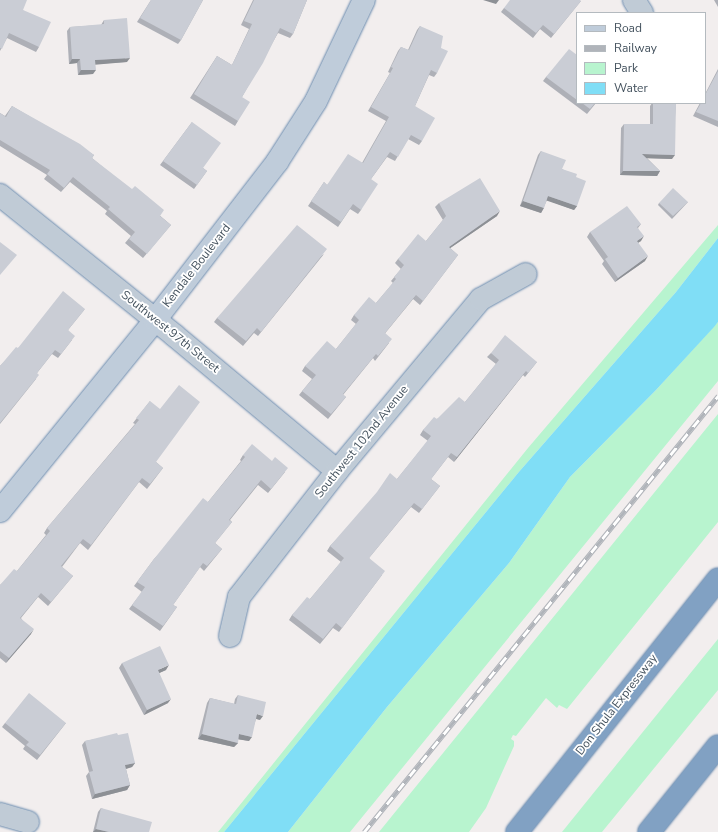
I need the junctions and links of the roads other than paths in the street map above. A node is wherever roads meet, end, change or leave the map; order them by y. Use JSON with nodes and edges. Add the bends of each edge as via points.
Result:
{"nodes":[{"id":1,"x":364,"y":0,"type":"edge"},
{"id":2,"x":634,"y":0,"type":"edge"},
{"id":3,"x":641,"y":12,"type":"edge"},
{"id":4,"x":0,"y":196,"type":"edge"},
{"id":5,"x":526,"y":274,"type":"dead end"},
{"id":6,"x":155,"y":320,"type":"junction"},
{"id":7,"x":337,"y":471,"type":"junction"},
{"id":8,"x":0,"y":511,"type":"edge"},
{"id":9,"x":718,"y":579,"type":"edge"},
{"id":10,"x":230,"y":636,"type":"dead end"},
{"id":11,"x":718,"y":746,"type":"edge"},
{"id":12,"x":0,"y":814,"type":"edge"},
{"id":13,"x":28,"y":822,"type":"dead end"},
{"id":14,"x":517,"y":832,"type":"edge"},
{"id":15,"x":649,"y":832,"type":"edge"}],
"edges":[{"from":1,"to":6,"type":"street","name":"Kendale Boulevard","via":[[340,54],[302,125],[247,203]]},
{"from":2,"to":3,"type":"street"},
{"from":4,"to":6,"type":"street","name":"Southwest 97th Street"},
{"from":5,"to":7,"type":"street","name":"Southwest 102nd Avenue","via":[[481,299]]},
{"from":6,"to":7,"type":"street","name":"Southwest 97th Street"},
{"from":6,"to":8,"type":"street","name":"Kendale Boulevard"},
{"from":7,"to":10,"type":"street","name":"Southwest 102nd Avenue","via":[[239,597]]},
{"from":9,"to":14,"type":"highway","name":"Don Shula Expressway"},
{"from":11,"to":15,"type":"highway"},
{"from":12,"to":13,"type":"street"}]}
